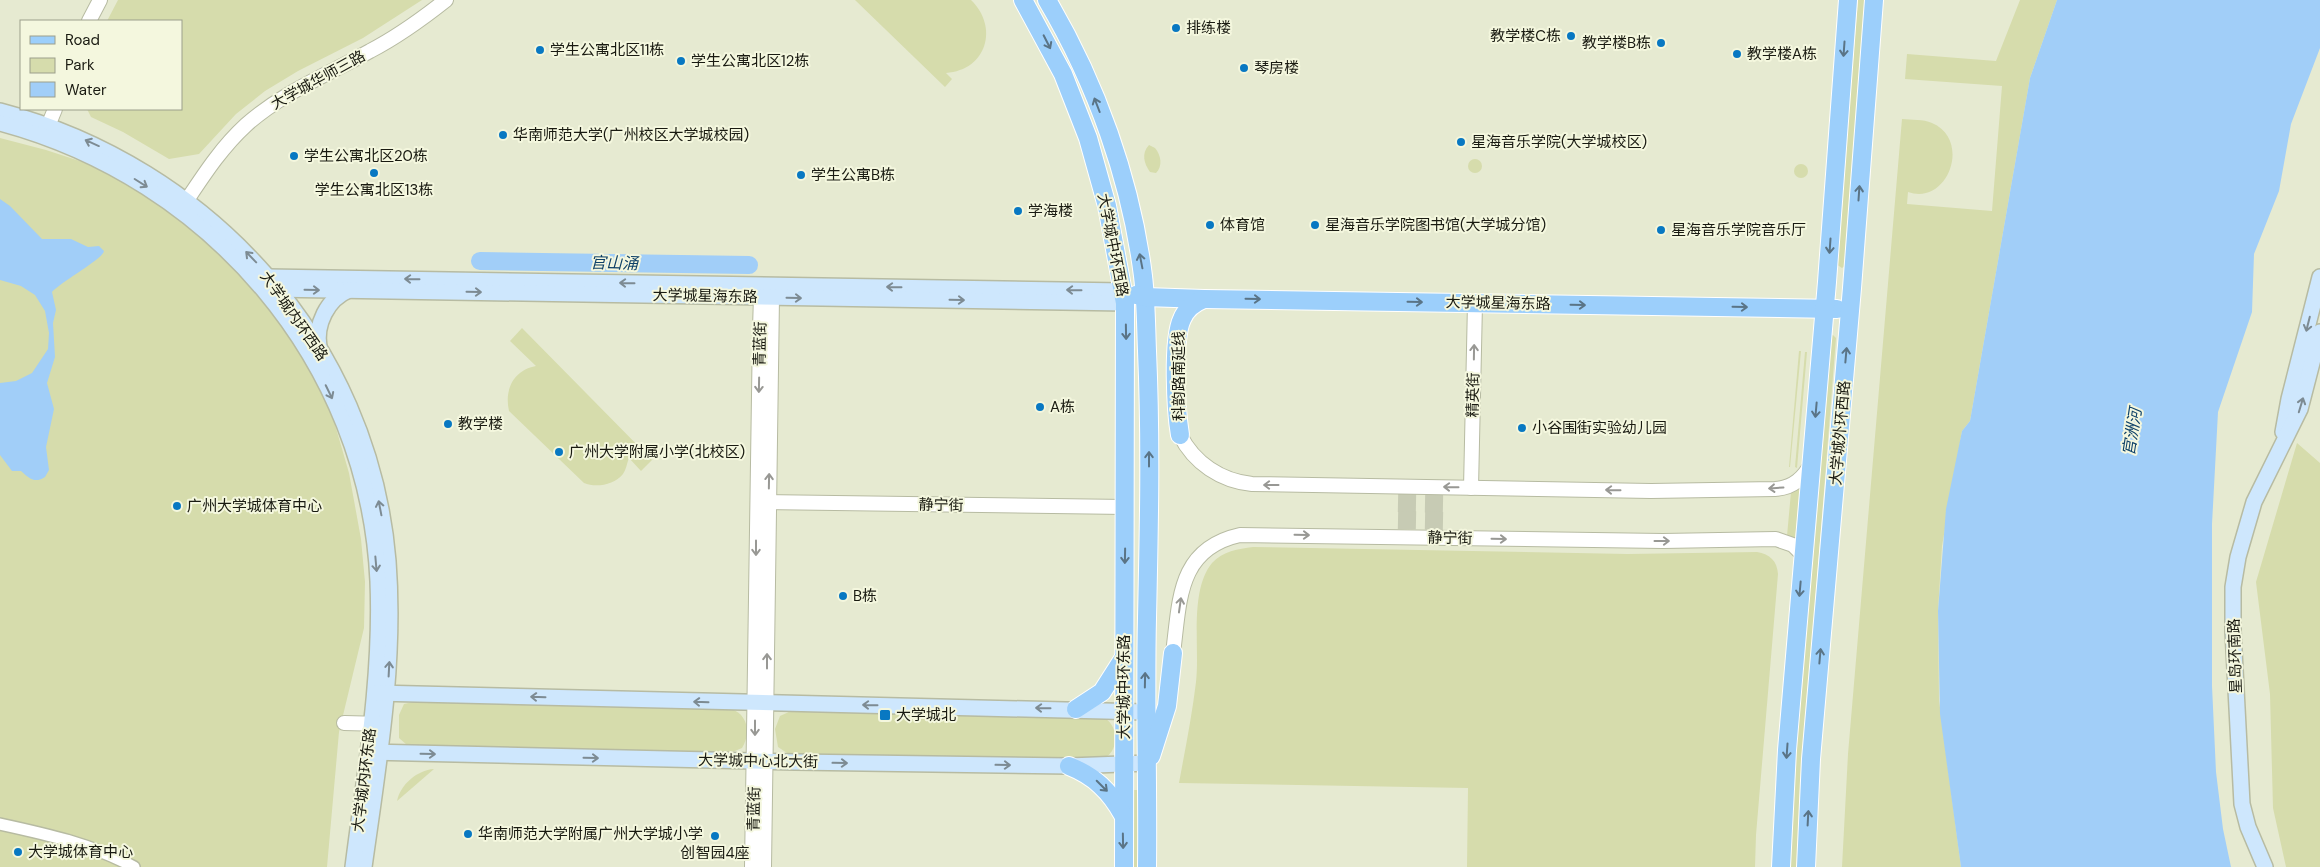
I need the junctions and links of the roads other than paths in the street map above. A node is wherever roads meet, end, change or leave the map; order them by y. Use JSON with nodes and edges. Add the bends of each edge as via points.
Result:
{"nodes":[{"id":1,"x":100,"y":0,"type":"edge"},
{"id":2,"x":446,"y":0,"type":"edge"},
{"id":3,"x":1874,"y":0,"type":"edge"},
{"id":4,"x":1050,"y":1,"type":"edge"},
{"id":5,"x":1845,"y":5,"type":"edge"},
{"id":6,"x":1027,"y":6,"type":"edge"},
{"id":7,"x":90,"y":20,"type":"edge"},
{"id":8,"x":55,"y":110,"type":"edge"},
{"id":9,"x":0,"y":111,"type":"edge"},
{"id":10,"x":0,"y":123,"type":"edge"},
{"id":11,"x":46,"y":131,"type":"junction"},
{"id":12,"x":187,"y":200,"type":"junction"},
{"id":13,"x":1828,"y":270,"type":"junction"},
{"id":14,"x":1854,"y":271,"type":"junction"},
{"id":15,"x":2320,"y":277,"type":"edge"},
{"id":16,"x":270,"y":285,"type":"junction"},
{"id":17,"x":349,"y":290,"type":"junction"},
{"id":18,"x":766,"y":293,"type":"junction"},
{"id":19,"x":1124,"y":297,"type":"junction"},
{"id":20,"x":1145,"y":297,"type":"junction"},
{"id":21,"x":1204,"y":298,"type":"junction"},
{"id":22,"x":1475,"y":303,"type":"junction"},
{"id":23,"x":1825,"y":309,"type":"junction"},
{"id":24,"x":1850,"y":309,"type":"junction"},
{"id":25,"x":2320,"y":332,"type":"edge"},
{"id":26,"x":319,"y":348,"type":"junction"},
{"id":27,"x":1180,"y":435,"type":"joint"},
{"id":28,"x":2280,"y":449,"type":"junction"},
{"id":29,"x":1812,"y":461,"type":"junction"},
{"id":30,"x":1471,"y":488,"type":"junction"},
{"id":31,"x":762,"y":502,"type":"junction"},
{"id":32,"x":1126,"y":507,"type":"junction"},
{"id":33,"x":1149,"y":507,"type":"joint"},
{"id":34,"x":1803,"y":555,"type":"junction"},
{"id":35,"x":1173,"y":653,"type":"joint"},
{"id":36,"x":1124,"y":656,"type":"junction"},
{"id":37,"x":381,"y":693,"type":"junction"},
{"id":38,"x":761,"y":703,"type":"junction"},
{"id":39,"x":1076,"y":709,"type":"junction"},
{"id":40,"x":1124,"y":711,"type":"junction"},
{"id":41,"x":1144,"y":712,"type":"junction"},
{"id":42,"x":344,"y":723,"type":"dead end"},
{"id":43,"x":377,"y":724,"type":"junction"},
{"id":44,"x":373,"y":752,"type":"junction"},
{"id":45,"x":760,"y":761,"type":"junction"},
{"id":46,"x":1148,"y":763,"type":"junction"},
{"id":47,"x":1124,"y":764,"type":"junction"},
{"id":48,"x":1069,"y":766,"type":"junction"},
{"id":49,"x":1123,"y":818,"type":"junction"},
{"id":50,"x":0,"y":824,"type":"edge"},
{"id":51,"x":134,"y":867,"type":"edge"},
{"id":52,"x":352,"y":867,"type":"edge"},
{"id":53,"x":364,"y":867,"type":"edge"},
{"id":54,"x":752,"y":867,"type":"edge"},
{"id":55,"x":764,"y":867,"type":"edge"},
{"id":56,"x":1124,"y":867,"type":"edge"},
{"id":57,"x":1147,"y":867,"type":"edge"},
{"id":58,"x":1781,"y":867,"type":"edge"},
{"id":59,"x":1806,"y":867,"type":"edge"},
{"id":60,"x":2265,"y":867,"type":"edge"}],
"edges":[{"from":1,"to":7,"type":"street"},
{"from":2,"to":12,"type":"street","name":"大学城华师三路","via":[[392,39],[274,103],[228,144]]},
{"from":14,"to":3,"type":"main road","name":"大学城外环西路","one_way":true},
{"from":4,"to":6,"type":"street"},
{"from":20,"to":4,"type":"main road","name":"大学城中环西路","one_way":true,"via":[[1135,232],[1116,156],[1086,77]]},
{"from":5,"to":13,"type":"main road","name":"大学城外环西路","one_way":true},
{"from":6,"to":19,"type":"main road","name":"大学城中环西路","one_way":true,"via":[[1063,74],[1088,138],[1105,198]]},
{"from":8,"to":11,"type":"street"},
{"from":9,"to":11,"type":"main road","name":"大学城内环西路"},
{"from":10,"to":11,"type":"main road","name":"大学城内环西路"},
{"from":12,"to":11,"type":"main road","name":"大学城内环西路","one_way":true,"via":[[116,155]]},
{"from":11,"to":16,"type":"main road","name":"大学城内环西路","one_way":true,"via":[[157,193]]},
{"from":16,"to":12,"type":"main road","name":"大学城内环西路","one_way":true,"via":[[222,229]]},
{"from":13,"to":14,"type":"main road","via":[[1843,274]]},
{"from":13,"to":23,"type":"main road","name":"大学城外环西路"},
{"from":14,"to":24,"type":"main road","name":"大学城外环西路"},
{"from":15,"to":28,"type":"main road","name":"星岛环南路","one_way":true,"via":[[2289,399]]},
{"from":16,"to":17,"type":"main road","name":"大学城星海东路","one_way":true},
{"from":18,"to":16,"type":"main road","name":"大学城星海东路","one_way":true},
{"from":16,"to":26,"type":"main road","name":"大学城内环西路"},
{"from":16,"to":37,"type":"main road","name":"大学城内环西路","one_way":true,"via":[[321,376],[345,427],[360,472],[378,581]]},
{"from":17,"to":18,"type":"main road","name":"大学城星海东路","one_way":true},
{"from":17,"to":26,"type":"main road","via":[[337,296],[326,310],[319,328]]},
{"from":18,"to":19,"type":"main road","name":"大学城星海东路"},
{"from":18,"to":31,"type":"street","name":"青蓝街"},
{"from":19,"to":20,"type":"main road","name":"大学城星海东路"},
{"from":19,"to":32,"type":"main road","name":"大学城中环西路","one_way":true},
{"from":20,"to":21,"type":"main road","name":"大学城星海东路"},
{"from":33,"to":20,"type":"main road","name":"大学城中环西路","one_way":true},
{"from":21,"to":22,"type":"main road","name":"大学城星海东路","one_way":true},
{"from":21,"to":27,"type":"main road","name":"科韵路南延线","via":[[1186,311],[1178,333]]},
{"from":22,"to":23,"type":"main road","name":"大学城星海东路","one_way":true},
{"from":30,"to":22,"type":"street","name":"精英街","one_way":true},
{"from":23,"to":24,"type":"main road","name":"大学城星海东路"},
{"from":23,"to":29,"type":"main road","name":"大学城外环西路","one_way":true},
{"from":59,"to":24,"type":"main road","name":"大学城外环西路","one_way":true,"via":[[1812,759]]},
{"from":28,"to":25,"type":"main road","name":"星岛环南路","one_way":true,"via":[[2300,410]]},
{"from":37,"to":26,"type":"main road","name":"大学城内环西路","one_way":true,"via":[[390,649],[389,580],[380,509],[356,423]]},
{"from":30,"to":27,"type":"street","one_way":true,"via":[[1237,483],[1205,466]]},
{"from":28,"to":60,"type":"main road","name":"星岛环南路","via":[[2247,520],[2233,587],[2242,804]]},
{"from":29,"to":30,"type":"street","one_way":true,"via":[[1794,485],[1782,488],[1651,491]]},
{"from":29,"to":34,"type":"main road","name":"大学城外环西路"},
{"from":31,"to":32,"type":"street","name":"静宁街"},
{"from":31,"to":38,"type":"street","name":"青蓝街"},
{"from":32,"to":36,"type":"main road","name":"大学城中环东路","one_way":true},
{"from":41,"to":33,"type":"main road","name":"大学城中环东路","one_way":true},
{"from":35,"to":34,"type":"street","name":"静宁街","one_way":true,"via":[[1183,584],[1189,570],[1208,548],[1240,535],[1776,540],[1793,545]]},
{"from":34,"to":58,"type":"main road","name":"大学城外环西路","one_way":true},
{"from":35,"to":46,"type":"main road","via":[[1168,706]]},
{"from":36,"to":39,"type":"main road","via":[[1102,692]]},
{"from":36,"to":40,"type":"main road","name":"大学城中环东路"},
{"from":38,"to":37,"type":"main road","one_way":true},
{"from":37,"to":43,"type":"main road","name":"大学城内环西路"},
{"from":39,"to":38,"type":"main road","one_way":true},
{"from":38,"to":45,"type":"street","name":"青蓝街"},
{"from":39,"to":40,"type":"main road"},
{"from":40,"to":41,"type":"main road"},
{"from":40,"to":47,"type":"main road","name":"大学城中环东路"},
{"from":41,"to":46,"type":"main road","name":"大学城中环东路"},
{"from":42,"to":43,"type":"street"},
{"from":43,"to":44,"type":"main road","name":"大学城内环西路"},
{"from":44,"to":45,"type":"main road","name":"大学城中心北大街","one_way":true},
{"from":44,"to":52,"type":"main road","name":"大学城内环东路"},
{"from":44,"to":53,"type":"main road","name":"大学城内环东路"},
{"from":45,"to":48,"type":"main road","name":"大学城中心北大街","one_way":true},
{"from":45,"to":54,"type":"street","name":"青蓝街"},
{"from":45,"to":55,"type":"street","name":"青蓝街"},
{"from":46,"to":47,"type":"main road","name":"大学城中心北大街"},
{"from":46,"to":57,"type":"main road","name":"大学城中环东路"},
{"from":47,"to":48,"type":"main road","name":"大学城中心北大街"},
{"from":47,"to":49,"type":"main road","name":"大学城中环东路"},
{"from":48,"to":49,"type":"main road","one_way":true,"via":[[1100,783]]},
{"from":49,"to":56,"type":"main road","name":"大学城中环东路","one_way":true},
{"from":50,"to":51,"type":"street","via":[[57,836],[114,856]]}]}
